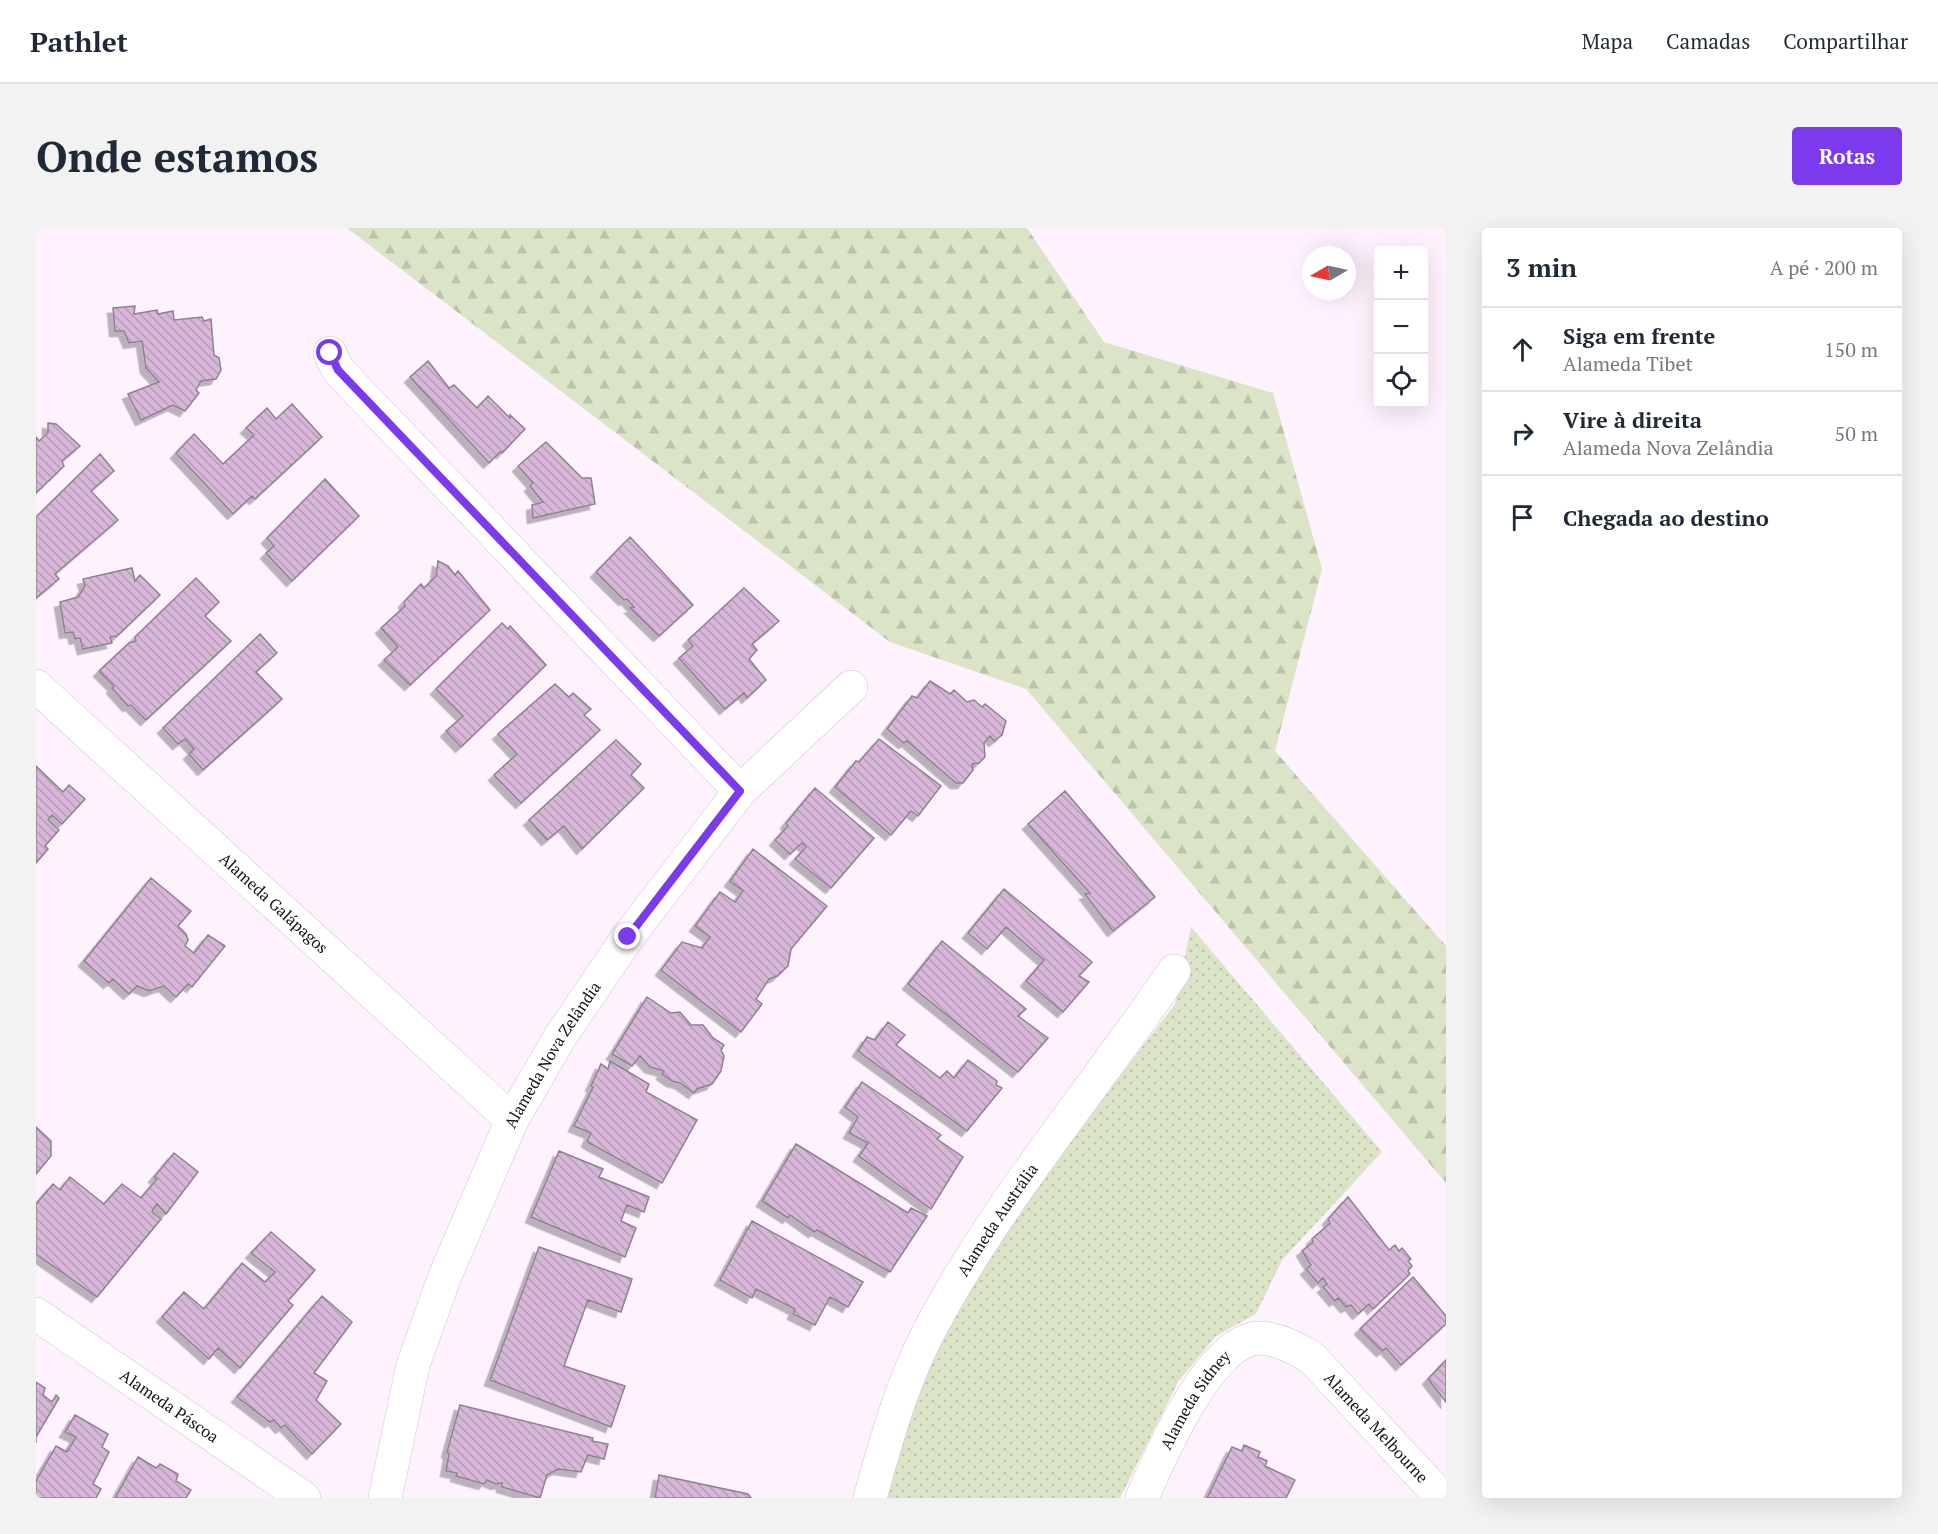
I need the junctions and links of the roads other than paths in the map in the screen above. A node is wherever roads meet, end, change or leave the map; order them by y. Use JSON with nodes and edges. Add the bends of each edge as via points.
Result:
{"nodes":[{"id":1,"x":330,"y":353,"type":"dead end"},
{"id":2,"x":36,"y":686,"type":"edge"},
{"id":3,"x":851,"y":687,"type":"dead end"},
{"id":4,"x":740,"y":791,"type":"junction"},
{"id":5,"x":1174,"y":970,"type":"dead end"},
{"id":6,"x":512,"y":1120,"type":"junction"},
{"id":7,"x":36,"y":1314,"type":"edge"},
{"id":8,"x":1311,"y":1357,"type":"joint"},
{"id":9,"x":304,"y":1498,"type":"edge"},
{"id":10,"x":385,"y":1498,"type":"edge"},
{"id":11,"x":870,"y":1498,"type":"edge"},
{"id":12,"x":1142,"y":1498,"type":"edge"},
{"id":13,"x":1442,"y":1498,"type":"edge"}],
"edges":[{"from":1,"to":4,"type":"street","via":[[338,370]]},
{"from":2,"to":6,"type":"street","name":"Alameda Galápagos"},
{"from":3,"to":4,"type":"street","name":"Alameda Nova Zelândia"},
{"from":4,"to":6,"type":"street","name":"Alameda Nova Zelândia","via":[[628,937],[560,1037]]},
{"from":5,"to":11,"type":"street","name":"Alameda Austrália","via":[[981,1243],[927,1337],[887,1436]]},
{"from":6,"to":10,"type":"street","name":"Alameda Nova Zelândia","via":[[445,1276],[413,1365]]},
{"from":7,"to":9,"type":"street","name":"Alameda Páscoa"},
{"from":8,"to":12,"type":"street","name":"Alameda Sidney","via":[[1285,1343],[1259,1338],[1241,1342],[1222,1357],[1187,1405],[1157,1460]]},
{"from":8,"to":13,"type":"street","name":"Alameda Melbourne"}]}
